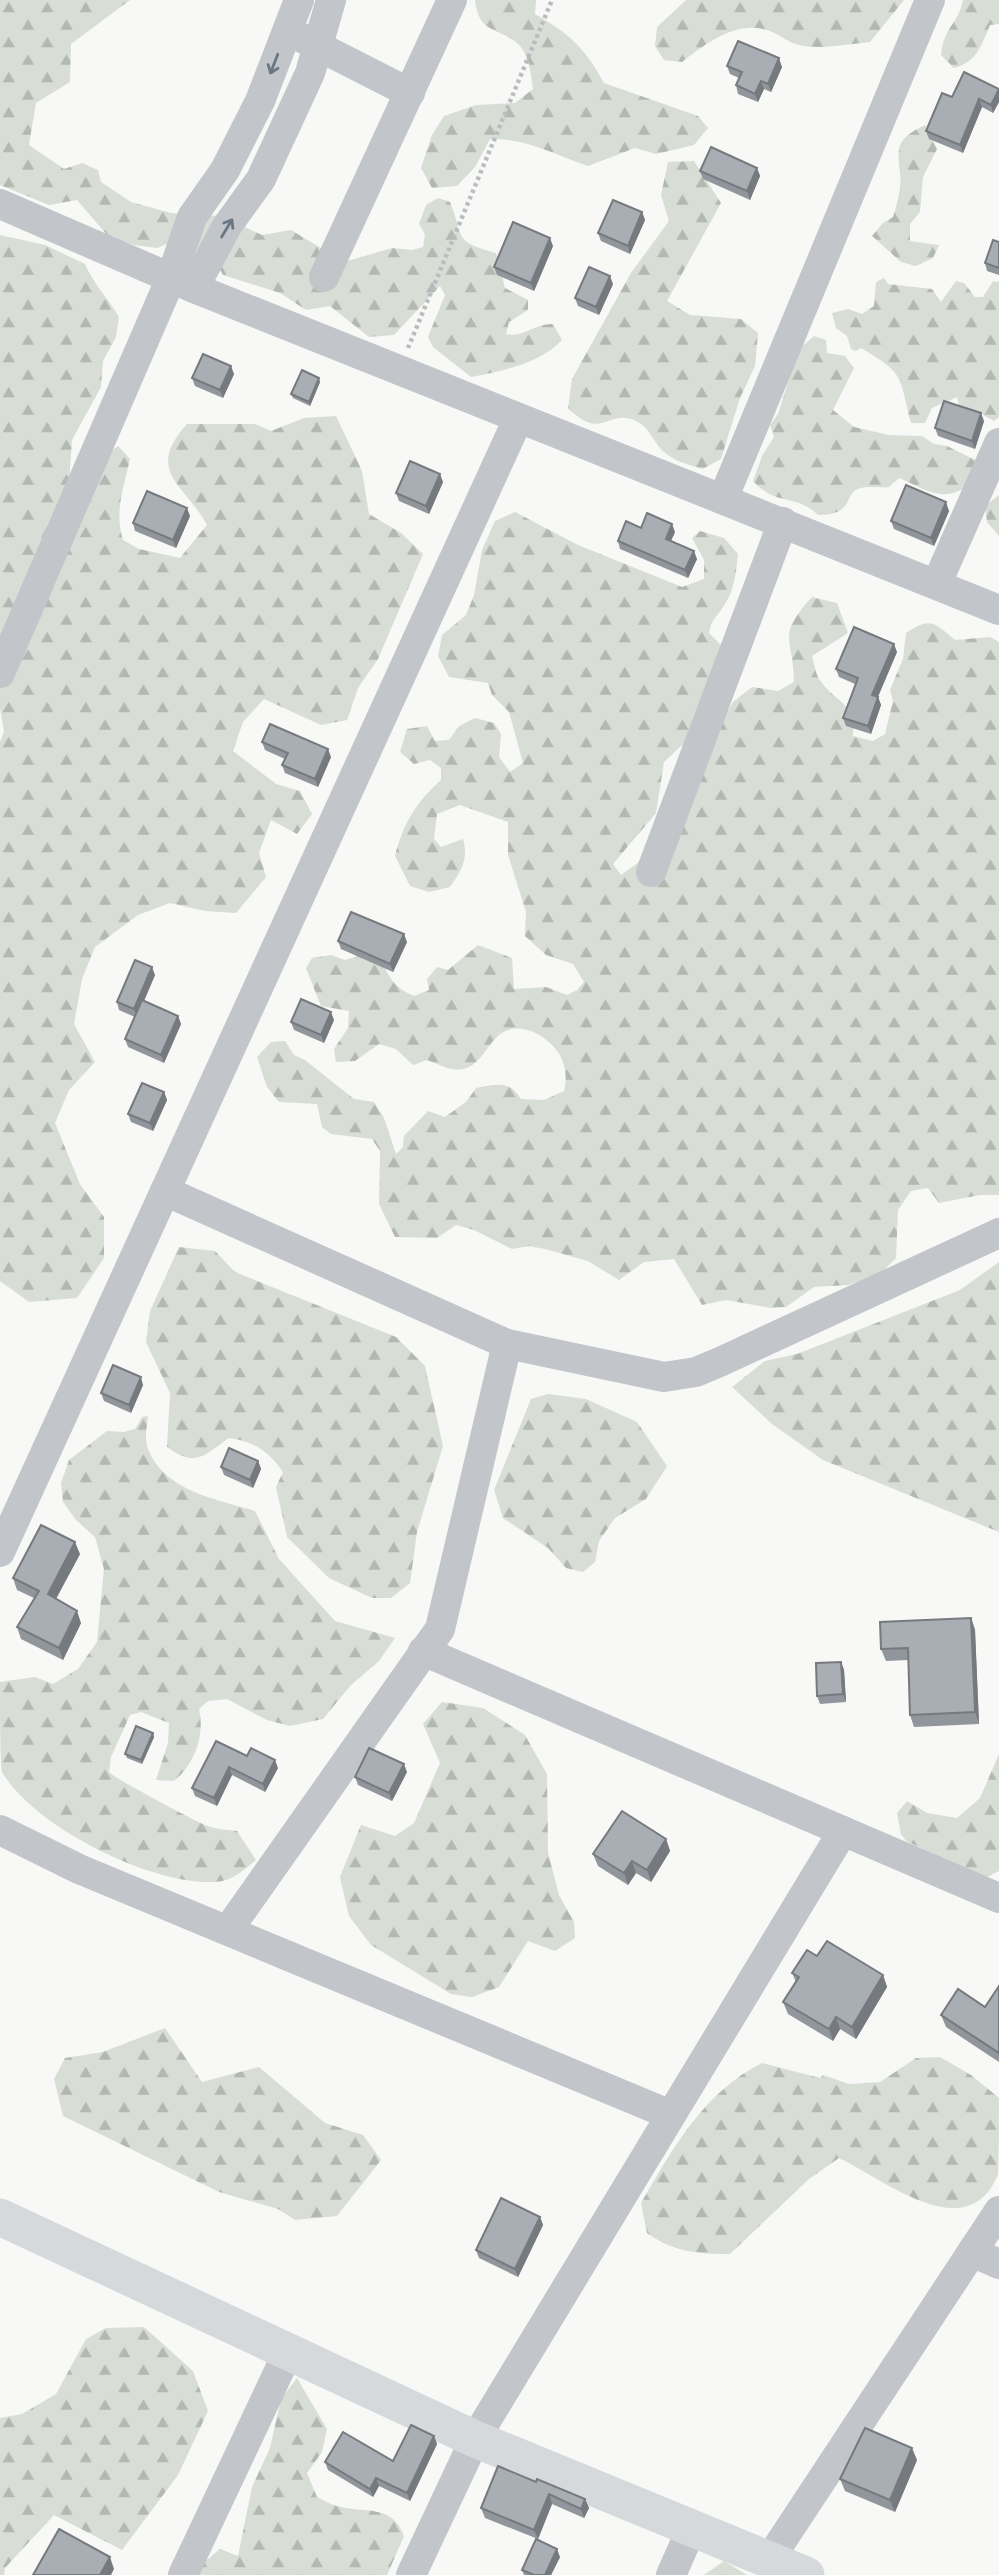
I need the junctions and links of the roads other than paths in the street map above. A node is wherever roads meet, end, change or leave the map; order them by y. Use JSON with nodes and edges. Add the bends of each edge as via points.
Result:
{"nodes":[{"id":1,"x":299,"y":0,"type":"edge"},
{"id":2,"x":331,"y":0,"type":"edge"},
{"id":3,"x":452,"y":0,"type":"edge"},
{"id":4,"x":930,"y":0,"type":"edge"},
{"id":5,"x":287,"y":31,"type":"junction"},
{"id":6,"x":317,"y":46,"type":"junction"},
{"id":7,"x":410,"y":93,"type":"junction"},
{"id":8,"x":0,"y":204,"type":"edge"},
{"id":9,"x":324,"y":276,"type":"dead end"},
{"id":10,"x":182,"y":283,"type":"junction"},
{"id":11,"x":518,"y":419,"type":"junction"},
{"id":12,"x":999,"y":443,"type":"edge"},
{"id":13,"x":723,"y":499,"type":"junction"},
{"id":14,"x":783,"y":522,"type":"junction"},
{"id":15,"x":937,"y":583,"type":"junction"},
{"id":16,"x":999,"y":610,"type":"edge"},
{"id":17,"x":0,"y":673,"type":"edge"},
{"id":18,"x":651,"y":872,"type":"dead end"},
{"id":19,"x":165,"y":1191,"type":"junction"},
{"id":20,"x":999,"y":1233,"type":"edge"},
{"id":21,"x":507,"y":1344,"type":"junction"},
{"id":22,"x":0,"y":1552,"type":"edge"},
{"id":23,"x":423,"y":1651,"type":"junction"},
{"id":24,"x":843,"y":1831,"type":"junction"},
{"id":25,"x":2,"y":1833,"type":"edge"},
{"id":26,"x":999,"y":1898,"type":"edge"},
{"id":27,"x":228,"y":1930,"type":"junction"},
{"id":28,"x":671,"y":2115,"type":"junction"},
{"id":29,"x":999,"y":2211,"type":"edge"},
{"id":30,"x":0,"y":2217,"type":"edge"},
{"id":31,"x":972,"y":2252,"type":"junction"},
{"id":32,"x":999,"y":2264,"type":"edge"},
{"id":33,"x":288,"y":2352,"type":"junction"},
{"id":34,"x":475,"y":2439,"type":"junction"},
{"id":35,"x":691,"y":2530,"type":"junction"},
{"id":36,"x":769,"y":2560,"type":"junction"},
{"id":37,"x":183,"y":2575,"type":"edge"},
{"id":38,"x":411,"y":2575,"type":"edge"},
{"id":39,"x":671,"y":2575,"type":"edge"},
{"id":40,"x":806,"y":2575,"type":"edge"}],
"edges":[{"from":1,"to":5,"type":"street"},
{"from":2,"to":6,"type":"street"},
{"from":3,"to":7,"type":"street"},
{"from":4,"to":13,"type":"street"},
{"from":5,"to":6,"type":"street"},
{"from":5,"to":10,"type":"street","one_way":true,"via":[[260,101],[225,170],[192,217]]},
{"from":6,"to":7,"type":"street"},
{"from":10,"to":6,"type":"street","one_way":true,"via":[[261,179],[310,73]]},
{"from":7,"to":9,"type":"street"},
{"from":8,"to":10,"type":"street"},
{"from":10,"to":11,"type":"street"},
{"from":10,"to":17,"type":"street"},
{"from":11,"to":13,"type":"street"},
{"from":11,"to":19,"type":"street"},
{"from":12,"to":15,"type":"street"},
{"from":13,"to":14,"type":"street"},
{"from":14,"to":15,"type":"street"},
{"from":14,"to":18,"type":"street"},
{"from":15,"to":16,"type":"street"},
{"from":19,"to":21,"type":"street"},
{"from":19,"to":22,"type":"street"},
{"from":20,"to":21,"type":"street","via":[[696,1372],[664,1377]]},
{"from":21,"to":23,"type":"street","via":[[440,1629]]},
{"from":23,"to":24,"type":"street"},
{"from":23,"to":27,"type":"street"},
{"from":24,"to":26,"type":"street"},
{"from":24,"to":28,"type":"street"},
{"from":25,"to":27,"type":"street"},
{"from":27,"to":28,"type":"street"},
{"from":28,"to":34,"type":"street"},
{"from":29,"to":31,"type":"street"},
{"from":30,"to":33,"type":"main road"},
{"from":31,"to":32,"type":"street"},
{"from":31,"to":36,"type":"street"},
{"from":33,"to":34,"type":"main road"},
{"from":33,"to":37,"type":"street"},
{"from":34,"to":35,"type":"main road"},
{"from":34,"to":38,"type":"street"},
{"from":35,"to":36,"type":"main road"},
{"from":35,"to":39,"type":"street"},
{"from":36,"to":40,"type":"main road"}]}
